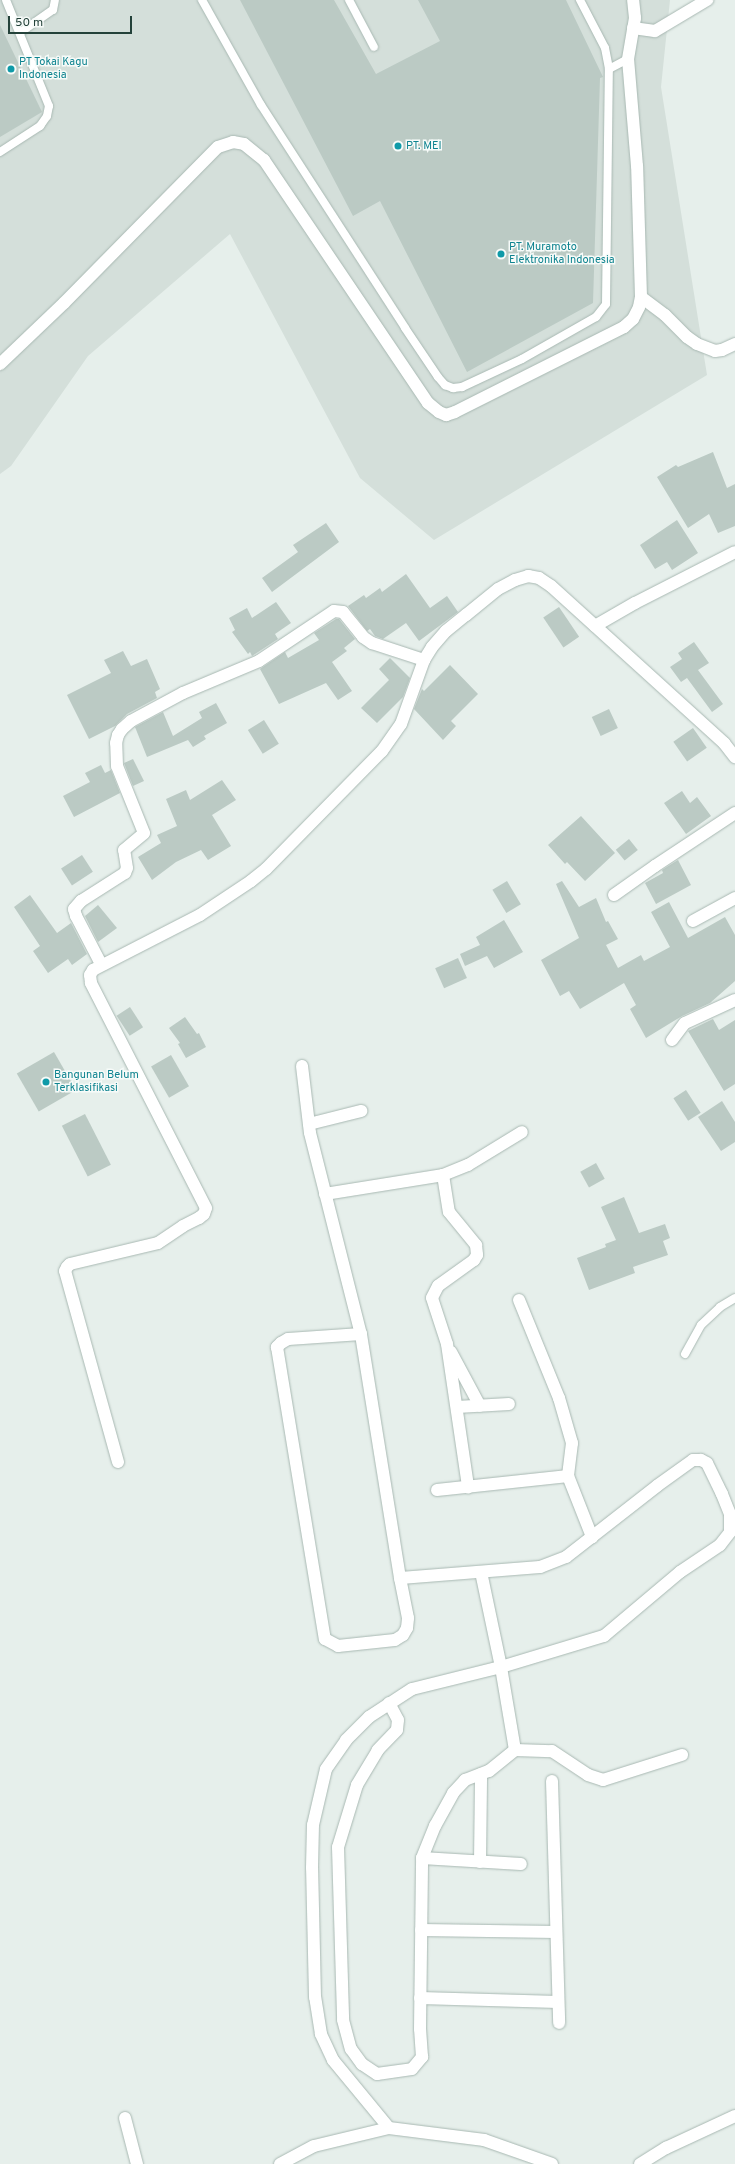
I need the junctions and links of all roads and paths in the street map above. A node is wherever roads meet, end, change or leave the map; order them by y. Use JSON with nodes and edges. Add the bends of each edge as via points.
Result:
{"nodes":[{"id":1,"x":6,"y":0,"type":"edge"},
{"id":2,"x":55,"y":0,"type":"edge"},
{"id":3,"x":202,"y":0,"type":"edge"},
{"id":4,"x":349,"y":0,"type":"edge"},
{"id":5,"x":580,"y":0,"type":"edge"},
{"id":6,"x":633,"y":0,"type":"edge"},
{"id":7,"x":706,"y":0,"type":"edge"},
{"id":8,"x":633,"y":28,"type":"junction"},
{"id":9,"x":21,"y":32,"type":"junction"},
{"id":10,"x":631,"y":42,"type":"junction"},
{"id":11,"x":374,"y":47,"type":"dead end"},
{"id":12,"x":628,"y":59,"type":"junction"},
{"id":13,"x":609,"y":69,"type":"junction"},
{"id":14,"x":631,"y":87,"type":"junction"},
{"id":15,"x":0,"y":152,"type":"edge"},
{"id":16,"x":641,"y":297,"type":"junction"},
{"id":17,"x":735,"y":344,"type":"edge"},
{"id":18,"x":0,"y":364,"type":"edge"},
{"id":19,"x":735,"y":552,"type":"edge"},
{"id":20,"x":595,"y":626,"type":"junction"},
{"id":21,"x":424,"y":660,"type":"junction"},
{"id":22,"x":735,"y":757,"type":"edge"},
{"id":23,"x":735,"y":813,"type":"edge"},
{"id":24,"x":614,"y":895,"type":"dead end"},
{"id":25,"x":735,"y":898,"type":"edge"},
{"id":26,"x":693,"y":921,"type":"dead end"},
{"id":27,"x":102,"y":964,"type":"junction"},
{"id":28,"x":735,"y":1000,"type":"edge"},
{"id":29,"x":672,"y":1040,"type":"dead end"},
{"id":30,"x":302,"y":1066,"type":"dead end"},
{"id":31,"x":361,"y":1111,"type":"dead end"},
{"id":32,"x":309,"y":1124,"type":"junction"},
{"id":33,"x":522,"y":1132,"type":"dead end"},
{"id":34,"x":443,"y":1175,"type":"junction"},
{"id":35,"x":325,"y":1194,"type":"junction"},
{"id":36,"x":735,"y":1298,"type":"edge"},
{"id":37,"x":519,"y":1300,"type":"dead end"},
{"id":38,"x":361,"y":1334,"type":"junction"},
{"id":39,"x":447,"y":1344,"type":"junction"},
{"id":40,"x":686,"y":1354,"type":"dead end"},
{"id":41,"x":509,"y":1404,"type":"dead end"},
{"id":42,"x":480,"y":1406,"type":"junction"},
{"id":43,"x":457,"y":1407,"type":"junction"},
{"id":44,"x":118,"y":1462,"type":"dead end"},
{"id":45,"x":568,"y":1476,"type":"junction"},
{"id":46,"x":468,"y":1487,"type":"junction"},
{"id":47,"x":437,"y":1490,"type":"dead end"},
{"id":48,"x":592,"y":1537,"type":"junction"},
{"id":49,"x":482,"y":1572,"type":"junction"},
{"id":50,"x":400,"y":1578,"type":"junction"},
{"id":51,"x":501,"y":1667,"type":"junction"},
{"id":52,"x":389,"y":1703,"type":"junction"},
{"id":53,"x":515,"y":1750,"type":"junction"},
{"id":54,"x":682,"y":1755,"type":"dead end"},
{"id":55,"x":481,"y":1774,"type":"junction"},
{"id":56,"x":552,"y":1781,"type":"dead end"},
{"id":57,"x":422,"y":1858,"type":"junction"},
{"id":58,"x":480,"y":1862,"type":"junction"},
{"id":59,"x":521,"y":1864,"type":"dead end"},
{"id":60,"x":421,"y":1930,"type":"junction"},
{"id":61,"x":556,"y":1932,"type":"junction"},
{"id":62,"x":420,"y":1998,"type":"junction"},
{"id":63,"x":558,"y":2002,"type":"junction"},
{"id":64,"x":559,"y":2024,"type":"dead end"},
{"id":65,"x":735,"y":2116,"type":"edge"},
{"id":66,"x":125,"y":2118,"type":"dead end"},
{"id":67,"x":389,"y":2128,"type":"junction"},
{"id":68,"x":137,"y":2164,"type":"edge"},
{"id":69,"x":280,"y":2164,"type":"edge"},
{"id":70,"x":552,"y":2164,"type":"edge"},
{"id":71,"x":640,"y":2164,"type":"edge"}],
"edges":[{"from":1,"to":9,"type":"lane"},
{"from":2,"to":9,"type":"lane","via":[[53,10]]},
{"from":3,"to":13,"type":"lane","via":[[260,105],[404,328],[438,377],[445,385],[453,388],[462,387],[522,359],[596,317],[606,304]]},
{"from":4,"to":11,"type":"lane"},
{"from":5,"to":13,"type":"lane","via":[[605,48]]},
{"from":6,"to":8,"type":"street"},
{"from":7,"to":8,"type":"street","via":[[655,30]]},
{"from":8,"to":10,"type":"street"},
{"from":9,"to":15,"type":"lane","via":[[49,106],[48,116],[40,126]]},
{"from":10,"to":12,"type":"street"},
{"from":10,"to":14,"type":"street","via":[[635,56],[635,74]]},
{"from":12,"to":13,"type":"lane"},
{"from":12,"to":14,"type":"street"},
{"from":14,"to":16,"type":"street","via":[[637,166]]},
{"from":16,"to":17,"type":"street","via":[[697,344],[715,351]]},
{"from":16,"to":18,"type":"street","via":[[640,307],[624,328],[446,415],[428,402],[264,160],[244,144],[233,142],[218,147]]},
{"from":19,"to":20,"type":"street"},
{"from":20,"to":21,"type":"street","via":[[551,586],[539,578],[528,576],[498,589],[437,642]]},
{"from":20,"to":22,"type":"street","via":[[724,743]]},
{"from":21,"to":27,"type":"street","via":[[401,724],[382,751],[266,869],[200,915]]},
{"from":21,"to":27,"type":"street","via":[[372,643],[343,612],[334,611],[259,661],[183,693],[122,729],[116,744],[117,766],[144,833],[124,850],[127,868],[125,873],[81,900],[74,909]]},
{"from":23,"to":24,"type":"street"},
{"from":25,"to":26,"type":"street"},
{"from":27,"to":44,"type":"street","via":[[90,975],[91,983],[206,1208],[199,1218],[158,1243],[70,1264],[65,1271]]},
{"from":28,"to":29,"type":"street","via":[[685,1023]]},
{"from":30,"to":32,"type":"street"},
{"from":31,"to":32,"type":"street"},
{"from":32,"to":35,"type":"street"},
{"from":33,"to":34,"type":"street","via":[[468,1165]]},
{"from":34,"to":35,"type":"street"},
{"from":34,"to":39,"type":"street","via":[[449,1212],[476,1245],[477,1255],[474,1260],[438,1286],[432,1298]]},
{"from":35,"to":38,"type":"street"},
{"from":36,"to":40,"type":"lane","via":[[720,1307],[701,1325]]},
{"from":37,"to":45,"type":"street","via":[[559,1398],[572,1443]]},
{"from":38,"to":50,"type":"street"},
{"from":38,"to":50,"type":"street","via":[[288,1339],[277,1348],[325,1639],[338,1646],[395,1640],[403,1635],[408,1618]]},
{"from":39,"to":42,"type":"street"},
{"from":39,"to":43,"type":"street"},
{"from":41,"to":42,"type":"street"},
{"from":42,"to":43,"type":"street"},
{"from":43,"to":46,"type":"street"},
{"from":45,"to":46,"type":"street"},
{"from":45,"to":48,"type":"street"},
{"from":46,"to":47,"type":"street"},
{"from":48,"to":49,"type":"street","via":[[566,1557],[540,1567]]},
{"from":48,"to":51,"type":"street","via":[[693,1460],[707,1463],[730,1514],[730,1532],[720,1545],[680,1572],[604,1636]]},
{"from":49,"to":50,"type":"street"},
{"from":49,"to":51,"type":"street"},
{"from":51,"to":52,"type":"street","via":[[412,1689]]},
{"from":51,"to":53,"type":"street"},
{"from":52,"to":62,"type":"street","via":[[398,1720],[396,1730],[378,1750],[357,1785],[338,1847],[343,2020],[351,2049],[362,2064],[377,2074],[412,2069],[422,2057]]},
{"from":52,"to":67,"type":"street","via":[[369,1717],[346,1740],[326,1769],[313,1825],[312,1868],[315,1997],[321,2034],[333,2060]]},
{"from":53,"to":54,"type":"street","via":[[552,1751],[588,1775],[603,1780]]},
{"from":53,"to":55,"type":"street","via":[[489,1771]]},
{"from":55,"to":57,"type":"street","via":[[465,1780],[453,1793],[435,1826]]},
{"from":55,"to":58,"type":"street"},
{"from":56,"to":61,"type":"street"},
{"from":57,"to":58,"type":"street"},
{"from":57,"to":60,"type":"street"},
{"from":58,"to":59,"type":"street"},
{"from":60,"to":61,"type":"street"},
{"from":60,"to":62,"type":"street"},
{"from":61,"to":63,"type":"street"},
{"from":62,"to":63,"type":"street"},
{"from":63,"to":64,"type":"street"},
{"from":65,"to":71,"type":"street","via":[[666,2148]]},
{"from":66,"to":68,"type":"street"},
{"from":67,"to":69,"type":"street","via":[[314,2146]]},
{"from":67,"to":70,"type":"street","via":[[484,2140]]}]}
